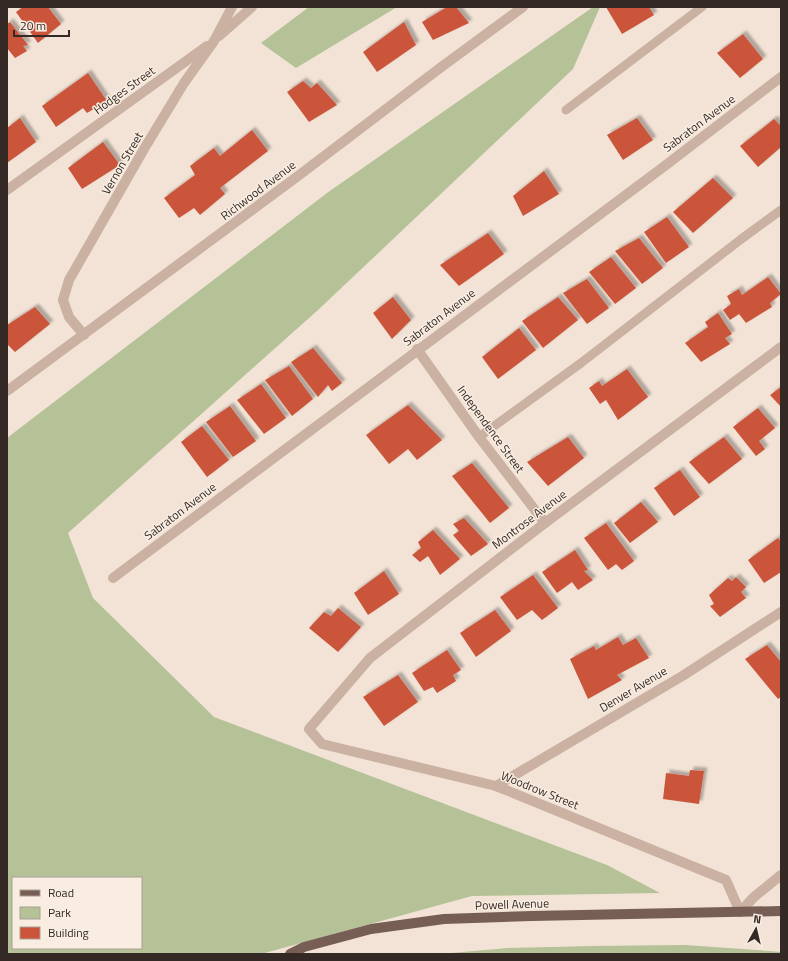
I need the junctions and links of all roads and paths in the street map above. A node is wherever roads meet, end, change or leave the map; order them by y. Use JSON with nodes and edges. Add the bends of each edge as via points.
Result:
{"nodes":[{"id":1,"x":232,"y":7,"type":"edge"},
{"id":2,"x":252,"y":7,"type":"edge"},
{"id":3,"x":523,"y":7,"type":"edge"},
{"id":4,"x":702,"y":7,"type":"edge"},
{"id":5,"x":214,"y":41,"type":"junction"},
{"id":6,"x":781,"y":77,"type":"edge"},
{"id":7,"x":566,"y":110,"type":"dead end"},
{"id":8,"x":7,"y":190,"type":"edge"},
{"id":9,"x":781,"y":210,"type":"edge"},
{"id":10,"x":84,"y":335,"type":"junction"},
{"id":11,"x":781,"y":347,"type":"edge"},
{"id":12,"x":418,"y":349,"type":"junction"},
{"id":13,"x":7,"y":392,"type":"edge"},
{"id":14,"x":479,"y":437,"type":"junction"},
{"id":15,"x":544,"y":523,"type":"junction"},
{"id":16,"x":113,"y":578,"type":"dead end"},
{"id":17,"x":781,"y":612,"type":"edge"},
{"id":18,"x":308,"y":729,"type":"joint"},
{"id":19,"x":496,"y":786,"type":"junction"},
{"id":20,"x":781,"y":874,"type":"edge"},
{"id":21,"x":781,"y":911,"type":"edge"},
{"id":22,"x":740,"y":912,"type":"junction"},
{"id":23,"x":290,"y":954,"type":"edge"}],
"edges":[{"from":1,"to":5,"type":"street","name":"Vernon Street"},
{"from":2,"to":5,"type":"street","name":"Hodges Street"},
{"from":3,"to":10,"type":"street","name":"Richwood Avenue"},
{"from":4,"to":7,"type":"lane"},
{"from":5,"to":8,"type":"street","name":"Hodges Street"},
{"from":5,"to":10,"type":"street","name":"Vernon Street","via":[[172,103],[68,280],[63,300],[69,317]]},
{"from":6,"to":12,"type":"street","name":"Sabraton Avenue"},
{"from":9,"to":14,"type":"lane","via":[[581,363]]},
{"from":10,"to":13,"type":"street","name":"Richwood Avenue"},
{"from":11,"to":15,"type":"street","name":"Montrose Avenue"},
{"from":12,"to":14,"type":"street","name":"Independence Street"},
{"from":12,"to":16,"type":"street","name":"Sabraton Avenue"},
{"from":14,"to":15,"type":"street","name":"Independence Street"},
{"from":15,"to":18,"type":"street","name":"Montrose Avenue","via":[[370,658]]},
{"from":17,"to":19,"type":"street","name":"Denver Avenue","via":[[684,675]]},
{"from":18,"to":19,"type":"street","name":"Woodrow Street","via":[[322,744]]},
{"from":19,"to":22,"type":"street","name":"Woodrow Street","via":[[726,880]]},
{"from":20,"to":22,"type":"street"},
{"from":21,"to":22,"type":"main road","name":"Powell Avenue"},
{"from":22,"to":23,"type":"main road","name":"Powell Avenue","via":[[444,919],[371,929],[304,947]]}]}
